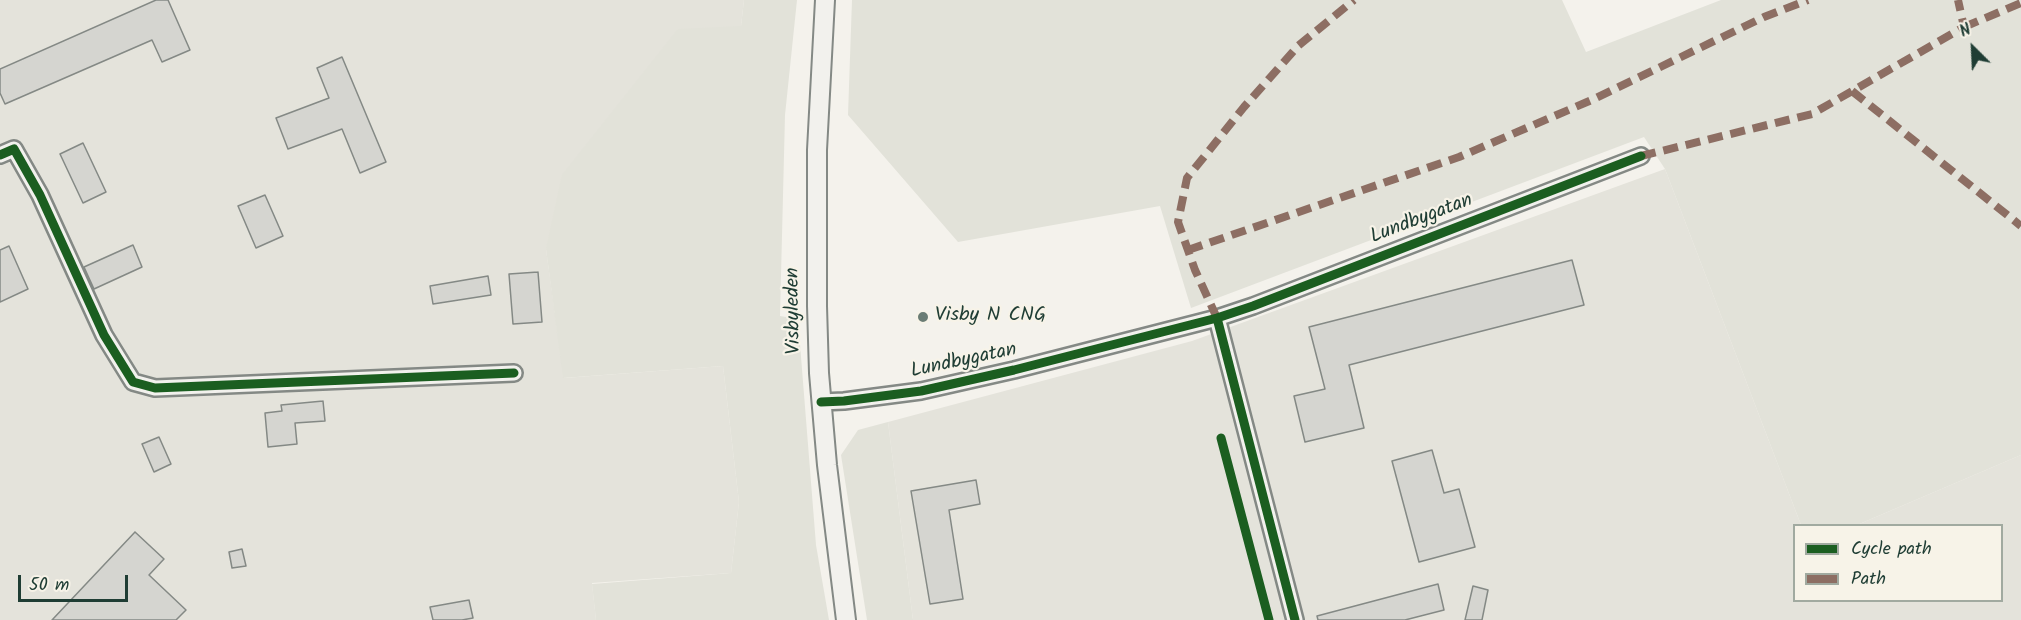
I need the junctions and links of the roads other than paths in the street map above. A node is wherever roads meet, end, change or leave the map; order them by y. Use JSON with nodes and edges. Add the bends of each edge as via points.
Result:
{"nodes":[{"id":1,"x":825,"y":0,"type":"edge"},
{"id":2,"x":0,"y":155,"type":"edge"},
{"id":3,"x":1641,"y":156,"type":"dead end"},
{"id":4,"x":1217,"y":318,"type":"junction"},
{"id":5,"x":514,"y":373,"type":"dead end"},
{"id":6,"x":821,"y":402,"type":"junction"},
{"id":7,"x":846,"y":620,"type":"edge"},
{"id":8,"x":1294,"y":620,"type":"edge"}],
"edges":[{"from":1,"to":6,"type":"main road","name":"Visbyleden","via":[[816,193]]},
{"from":2,"to":5,"type":"street","via":[[14,149],[40,195],[104,335],[133,382],[155,388]]},
{"from":3,"to":4,"type":"street","name":"Lundbygatan"},
{"from":4,"to":6,"type":"street","name":"Lundbygatan","via":[[921,391]]},
{"from":4,"to":8,"type":"street"},
{"from":6,"to":7,"type":"main road","name":"Visbyleden"}]}
